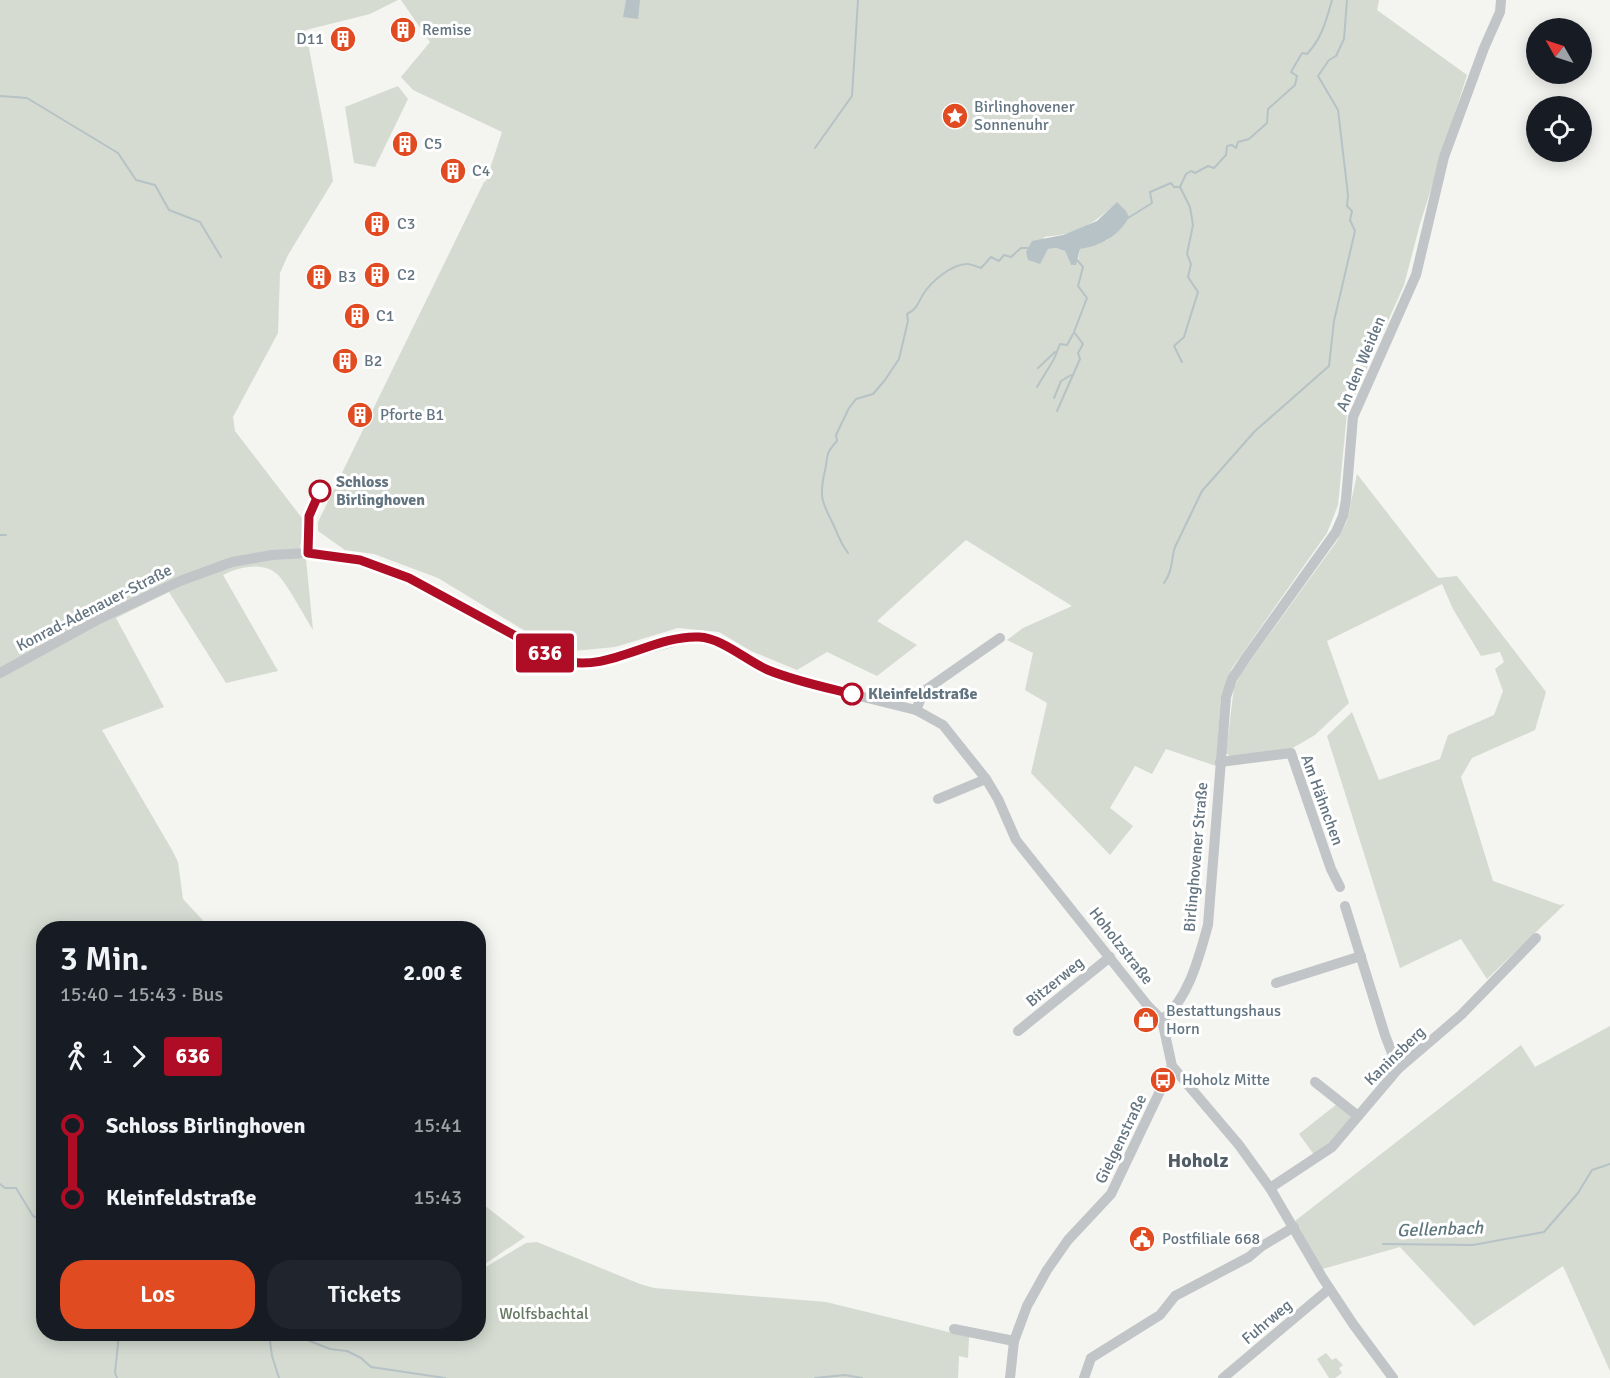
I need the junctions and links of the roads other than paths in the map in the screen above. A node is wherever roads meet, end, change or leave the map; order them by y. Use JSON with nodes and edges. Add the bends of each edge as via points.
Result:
{"nodes":[{"id":1,"x":1502,"y":0,"type":"edge"},
{"id":2,"x":1000,"y":638,"type":"dead end"},
{"id":3,"x":728,"y":649,"type":"joint"},
{"id":4,"x":0,"y":673,"type":"edge"},
{"id":5,"x":916,"y":710,"type":"junction"},
{"id":6,"x":1220,"y":760,"type":"junction"},
{"id":7,"x":986,"y":779,"type":"junction"},
{"id":8,"x":938,"y":799,"type":"dead end"},
{"id":9,"x":1340,"y":887,"type":"dead end"},
{"id":10,"x":1345,"y":906,"type":"dead end"},
{"id":11,"x":1536,"y":938,"type":"dead end"},
{"id":12,"x":1361,"y":956,"type":"junction"},
{"id":13,"x":1110,"y":957,"type":"junction"},
{"id":14,"x":1276,"y":983,"type":"dead end"},
{"id":15,"x":1162,"y":1020,"type":"junction"},
{"id":16,"x":1018,"y":1031,"type":"dead end"},
{"id":17,"x":1172,"y":1066,"type":"junction"},
{"id":18,"x":1398,"y":1069,"type":"junction"},
{"id":19,"x":1316,"y":1082,"type":"dead end"},
{"id":20,"x":1358,"y":1116,"type":"junction"},
{"id":21,"x":1270,"y":1188,"type":"junction"},
{"id":22,"x":1294,"y":1227,"type":"junction"},
{"id":23,"x":1329,"y":1289,"type":"junction"},
{"id":24,"x":954,"y":1329,"type":"dead end"},
{"id":25,"x":1014,"y":1341,"type":"junction"},
{"id":26,"x":1010,"y":1378,"type":"edge"},
{"id":27,"x":1084,"y":1378,"type":"edge"},
{"id":28,"x":1223,"y":1378,"type":"edge"},
{"id":29,"x":1393,"y":1378,"type":"edge"}],
"edges":[{"from":1,"to":6,"type":"street","name":"An den Weiden","via":[[1444,157],[1416,275],[1353,417],[1343,516],[1336,532],[1232,679],[1226,697]]},
{"from":2,"to":5,"type":"street","via":[[924,691]]},
{"from":3,"to":4,"type":"street","name":"Konrad-Adenauer-Straße","via":[[713,639],[696,637],[597,663],[569,663],[536,649],[409,578],[360,560],[308,553],[232,562],[180,581],[97,620]]},
{"from":3,"to":5,"type":"street","name":"Hoholzstraße","via":[[767,670]]},
{"from":5,"to":7,"type":"street","name":"Hoholzstraße","via":[[943,725]]},
{"from":6,"to":9,"type":"street","name":"Am Hähnchen","via":[[1291,753],[1330,869]]},
{"from":6,"to":15,"type":"street","name":"Birlinghovener Straße","via":[[1208,925],[1199,957],[1175,1009]]},
{"from":7,"to":8,"type":"street"},
{"from":7,"to":13,"type":"street","name":"Hoholzstraße","via":[[1016,840]]},
{"from":10,"to":12,"type":"street"},
{"from":11,"to":18,"type":"street","name":"Kaninsberg","via":[[1461,1015]]},
{"from":12,"to":14,"type":"street"},
{"from":12,"to":18,"type":"street"},
{"from":13,"to":15,"type":"street","name":"Hoholzstraße"},
{"from":13,"to":16,"type":"street","name":"Bitzerweg"},
{"from":15,"to":17,"type":"street"},
{"from":17,"to":21,"type":"street"},
{"from":17,"to":25,"type":"street","name":"Gielgenstraße","via":[[1112,1194],[1068,1240],[1047,1270]]},
{"from":18,"to":20,"type":"street","name":"Kaninsberg"},
{"from":19,"to":20,"type":"street"},
{"from":20,"to":21,"type":"street","name":"Kaninsberg","via":[[1332,1148]]},
{"from":21,"to":22,"type":"street"},
{"from":22,"to":23,"type":"street"},
{"from":22,"to":27,"type":"street","via":[[1249,1257],[1174,1296],[1160,1315],[1091,1358]]},
{"from":23,"to":28,"type":"street","name":"Fuhrweg"},
{"from":23,"to":29,"type":"street"},
{"from":24,"to":25,"type":"street"},
{"from":25,"to":26,"type":"street","name":"Gielgenstraße"}]}
